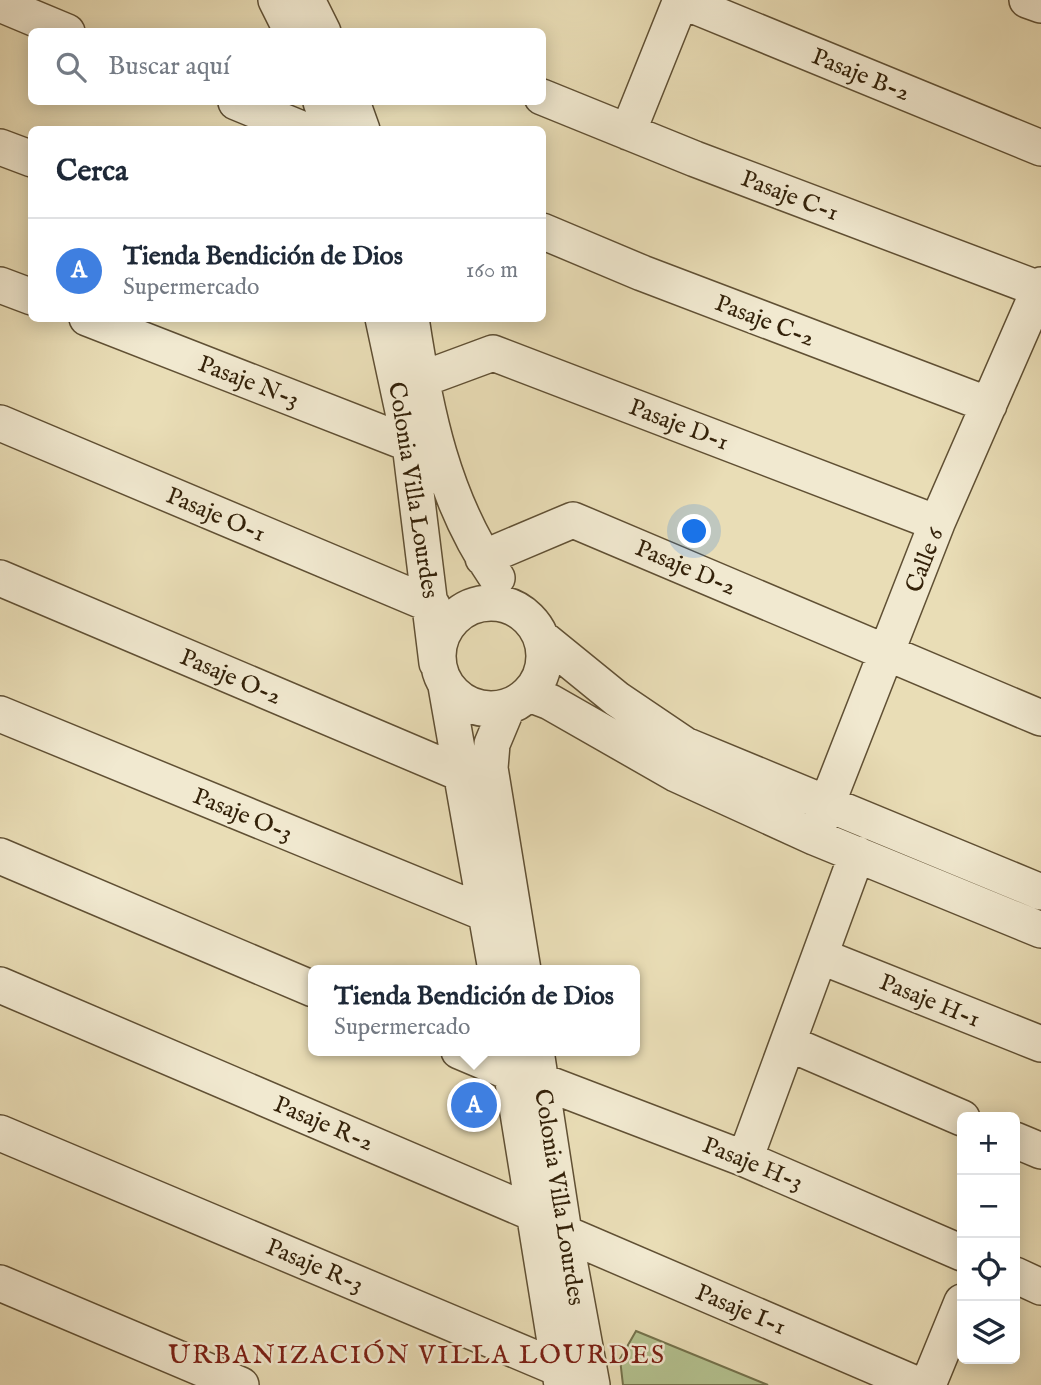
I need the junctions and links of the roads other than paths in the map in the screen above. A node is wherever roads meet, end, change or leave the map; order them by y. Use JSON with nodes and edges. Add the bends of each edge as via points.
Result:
{"nodes":[{"id":1,"x":276,"y":0,"type":"edge"},
{"id":2,"x":307,"y":0,"type":"edge"},
{"id":3,"x":681,"y":0,"type":"edge"},
{"id":4,"x":1027,"y":0,"type":"edge"},
{"id":5,"x":0,"y":4,"type":"edge"},
{"id":6,"x":1041,"y":5,"type":"edge"},
{"id":7,"x":57,"y":28,"type":"edge"},
{"id":8,"x":290,"y":28,"type":"edge"},
{"id":9,"x":321,"y":28,"type":"edge"},
{"id":10,"x":546,"y":99,"type":"edge"},
{"id":11,"x":243,"y":105,"type":"edge"},
{"id":12,"x":322,"y":105,"type":"edge"},
{"id":13,"x":353,"y":105,"type":"edge"},
{"id":14,"x":294,"y":126,"type":"edge"},
{"id":15,"x":330,"y":126,"type":"edge"},
{"id":16,"x":361,"y":126,"type":"edge"},
{"id":17,"x":628,"y":132,"type":"junction"},
{"id":18,"x":0,"y":147,"type":"edge"},
{"id":19,"x":1041,"y":148,"type":"edge"},
{"id":20,"x":28,"y":158,"type":"edge"},
{"id":21,"x":546,"y":233,"type":"edge"},
{"id":22,"x":0,"y":285,"type":"edge"},
{"id":23,"x":1040,"y":287,"type":"edge"},
{"id":24,"x":28,"y":296,"type":"edge"},
{"id":25,"x":97,"y":322,"type":"edge"},
{"id":26,"x":384,"y":322,"type":"edge"},
{"id":27,"x":412,"y":322,"type":"edge"},
{"id":28,"x":420,"y":380,"type":"junction"},
{"id":29,"x":989,"y":405,"type":"junction"},
{"id":30,"x":0,"y":423,"type":"edge"},
{"id":31,"x":410,"y":444,"type":"junction"},
{"id":32,"x":937,"y":523,"type":"junction"},
{"id":33,"x":483,"y":558,"type":"junction"},
{"id":34,"x":0,"y":578,"type":"edge"},
{"id":35,"x":432,"y":605,"type":"junction"},
{"id":36,"x":533,"y":626,"type":"junction"},
{"id":37,"x":889,"y":653,"type":"junction"},
{"id":38,"x":441,"y":674,"type":"junction"},
{"id":39,"x":518,"y":701,"type":"junction"},
{"id":40,"x":0,"y":713,"type":"edge"},
{"id":41,"x":1041,"y":718,"type":"edge"},
{"id":42,"x":462,"y":775,"type":"junction"},
{"id":43,"x":829,"y":802,"type":"junction"},
{"id":44,"x":814,"y":838,"type":"junction"},
{"id":45,"x":857,"y":854,"type":"junction"},
{"id":46,"x":0,"y":856,"type":"edge"},
{"id":47,"x":1041,"y":892,"type":"edge"},
{"id":48,"x":486,"y":914,"type":"junction"},
{"id":49,"x":1041,"y":930,"type":"edge"},
{"id":50,"x":820,"y":956,"type":"junction"},
{"id":51,"x":495,"y":965,"type":"edge"},
{"id":52,"x":522,"y":965,"type":"edge"},
{"id":53,"x":0,"y":985,"type":"edge"},
{"id":54,"x":308,"y":987,"type":"edge"},
{"id":55,"x":788,"y":1043,"type":"junction"},
{"id":56,"x":1041,"y":1044,"type":"edge"},
{"id":57,"x":484,"y":1056,"type":"edge"},
{"id":58,"x":524,"y":1064,"type":"edge"},
{"id":59,"x":957,"y":1116,"type":"edge"},
{"id":60,"x":0,"y":1133,"type":"edge"},
{"id":61,"x":1020,"y":1142,"type":"edge"},
{"id":62,"x":1041,"y":1151,"type":"edge"},
{"id":63,"x":745,"y":1159,"type":"junction"},
{"id":64,"x":535,"y":1214,"type":"junction"},
{"id":65,"x":564,"y":1233,"type":"junction"},
{"id":66,"x":957,"y":1250,"type":"edge"},
{"id":67,"x":1020,"y":1277,"type":"edge"},
{"id":68,"x":0,"y":1283,"type":"edge"},
{"id":69,"x":1041,"y":1287,"type":"edge"},
{"id":70,"x":957,"y":1315,"type":"edge"},
{"id":71,"x":560,"y":1377,"type":"edge"},
{"id":72,"x":242,"y":1385,"type":"edge"},
{"id":73,"x":593,"y":1385,"type":"edge"},
{"id":74,"x":918,"y":1385,"type":"edge"},
{"id":75,"x":928,"y":1385,"type":"edge"}],
"edges":[{"from":1,"to":8,"type":"street"},
{"from":2,"to":9,"type":"street"},
{"from":3,"to":17,"type":"street"},
{"from":3,"to":19,"type":"street","name":"Pasaje B-2"},
{"from":4,"to":6,"type":"street"},
{"from":5,"to":7,"type":"street"},
{"from":10,"to":17,"type":"street","name":"Pasaje C-1"},
{"from":11,"to":14,"type":"street"},
{"from":12,"to":15,"type":"street"},
{"from":13,"to":16,"type":"street"},
{"from":17,"to":23,"type":"street","name":"Pasaje C-1"},
{"from":18,"to":20,"type":"street"},
{"from":21,"to":29,"type":"street","name":"Pasaje C-2"},
{"from":22,"to":24,"type":"street"},
{"from":23,"to":29,"type":"street","name":"Calle 6"},
{"from":25,"to":31,"type":"street","name":"Pasaje N-3"},
{"from":26,"to":31,"type":"street","name":"Colonia Villa Lourdes"},
{"from":27,"to":28,"type":"street","name":"Colonia Villa Lourdes"},
{"from":28,"to":32,"type":"street","name":"Pasaje D-1","via":[[493,353]]},
{"from":28,"to":33,"type":"street","name":"Colonia Villa Lourdes","via":[[444,474]]},
{"from":29,"to":32,"type":"street","name":"Calle 6"},
{"from":30,"to":35,"type":"street","name":"Pasaje O-1"},
{"from":31,"to":35,"type":"street","name":"Colonia Villa Lourdes"},
{"from":32,"to":37,"type":"street","name":"Calle 6"},
{"from":33,"to":36,"type":"street","name":"Colonia Villa Lourdes"},
{"from":33,"to":37,"type":"street","name":"Pasaje D-2","via":[[573,520]]},
{"from":34,"to":42,"type":"street","name":"Pasaje O-2"},
{"from":35,"to":38,"type":"street","name":"Colonia Villa Lourdes"},
{"from":36,"to":38,"type":"street","via":[[493,603],[475,605],[446,627],[438,645]]},
{"from":36,"to":39,"type":"street","via":[[543,668]]},
{"from":36,"to":43,"type":"street","via":[[617,699],[685,745]]},
{"from":37,"to":41,"type":"street","name":"Pasaje D-2"},
{"from":37,"to":43,"type":"street","name":"Calle 6"},
{"from":38,"to":39,"type":"street","via":[[461,700],[480,709]]},
{"from":38,"to":42,"type":"street","name":"Colonia Villa Lourdes"},
{"from":39,"to":44,"type":"street","via":[[550,702],[677,775]]},
{"from":39,"to":52,"type":"street","via":[[492,744],[490,768]]},
{"from":40,"to":48,"type":"street","name":"Pasaje O-3"},
{"from":42,"to":48,"type":"street","name":"Colonia Villa Lourdes"},
{"from":43,"to":44,"type":"street","name":"Calle 6"},
{"from":43,"to":47,"type":"street"},
{"from":44,"to":45,"type":"street"},
{"from":45,"to":49,"type":"street"},
{"from":45,"to":50,"type":"street"},
{"from":46,"to":54,"type":"street"},
{"from":48,"to":51,"type":"street","name":"Colonia Villa Lourdes"},
{"from":50,"to":55,"type":"street"},
{"from":50,"to":56,"type":"street","name":"Pasaje H-1"},
{"from":53,"to":64,"type":"street","name":"Pasaje R-2"},
{"from":55,"to":59,"type":"street"},
{"from":55,"to":63,"type":"street"},
{"from":57,"to":58,"type":"street","name":"Pasaje H-3"},
{"from":58,"to":63,"type":"street","name":"Pasaje H-3"},
{"from":58,"to":64,"type":"street","name":"Colonia Villa Lourdes"},
{"from":58,"to":65,"type":"street","name":"Colonia Villa Lourdes"},
{"from":60,"to":71,"type":"street","name":"Pasaje R-3"},
{"from":61,"to":62,"type":"street"},
{"from":63,"to":66,"type":"street","name":"Pasaje H-3"},
{"from":64,"to":71,"type":"street","name":"Colonia Villa Lourdes"},
{"from":65,"to":73,"type":"street","name":"Colonia Villa Lourdes"},
{"from":65,"to":74,"type":"street","name":"Pasaje I-1"},
{"from":67,"to":69,"type":"street"},
{"from":68,"to":72,"type":"street"},
{"from":70,"to":75,"type":"street"}]}
